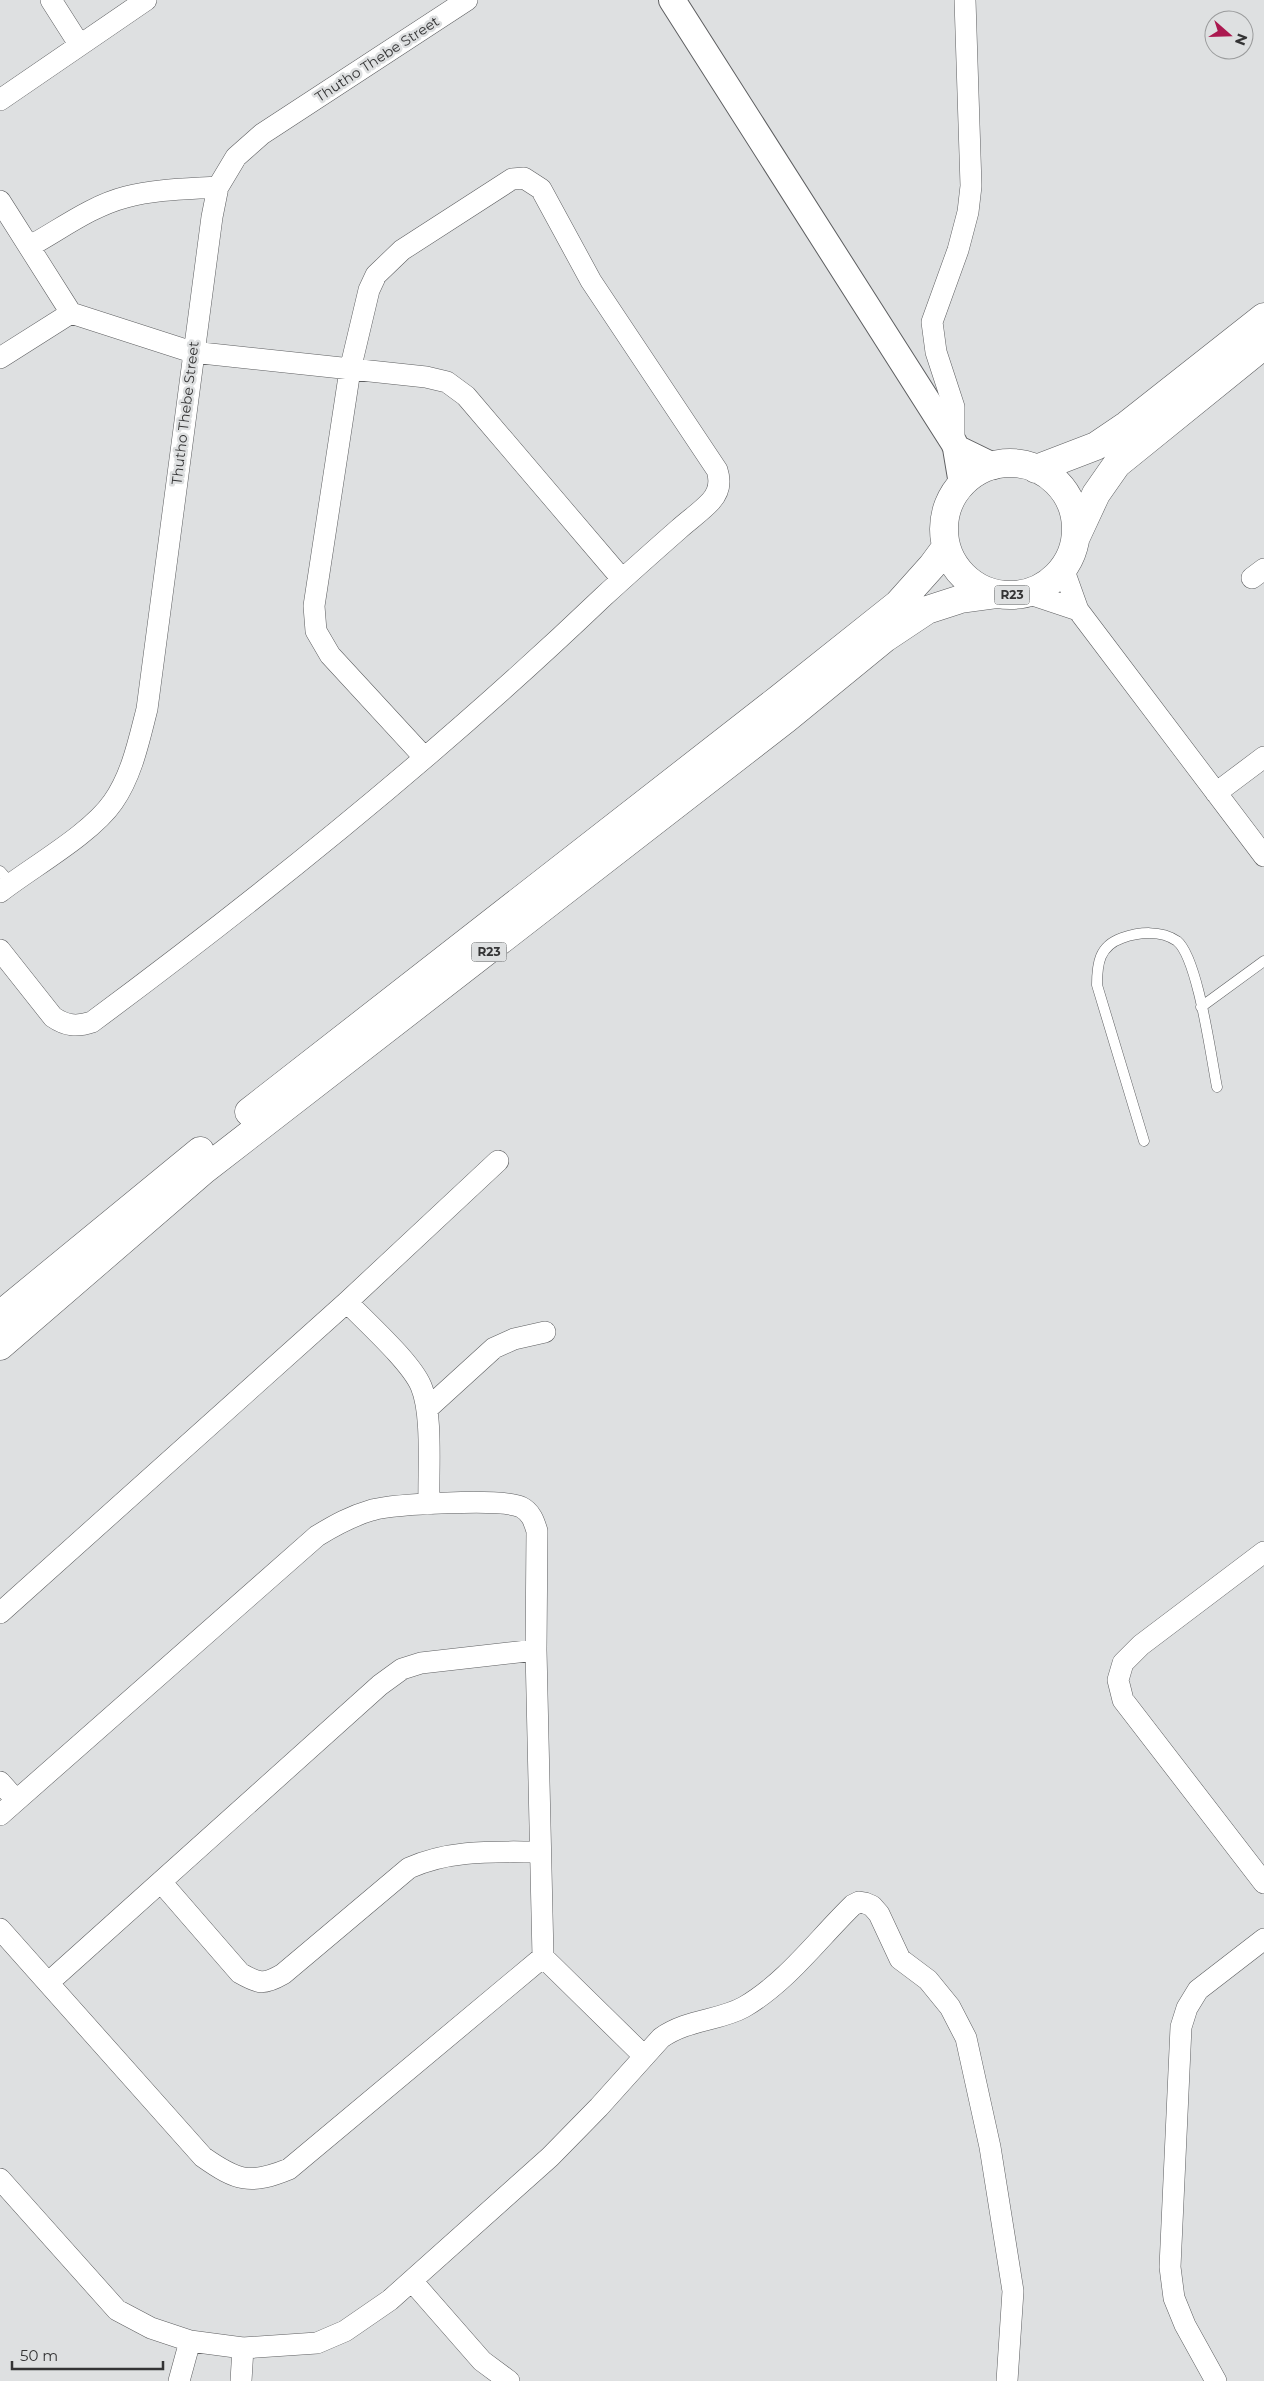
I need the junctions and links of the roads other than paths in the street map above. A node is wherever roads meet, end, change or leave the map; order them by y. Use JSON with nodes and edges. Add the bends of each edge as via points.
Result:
{"nodes":[{"id":1,"x":51,"y":0,"type":"edge"},
{"id":2,"x":146,"y":0,"type":"edge"},
{"id":3,"x":468,"y":0,"type":"edge"},
{"id":4,"x":672,"y":0,"type":"edge"},
{"id":5,"x":965,"y":0,"type":"edge"},
{"id":6,"x":79,"y":44,"type":"junction"},
{"id":7,"x":0,"y":100,"type":"edge"},
{"id":8,"x":218,"y":187,"type":"junction"},
{"id":9,"x":0,"y":201,"type":"edge"},
{"id":10,"x":30,"y":246,"type":"junction"},
{"id":11,"x":70,"y":313,"type":"junction"},
{"id":12,"x":1264,"y":317,"type":"edge"},
{"id":13,"x":1264,"y":345,"type":"edge"},
{"id":14,"x":192,"y":352,"type":"junction"},
{"id":15,"x":0,"y":358,"type":"edge"},
{"id":16,"x":350,"y":370,"type":"junction"},
{"id":17,"x":955,"y":445,"type":"junction"},
{"id":18,"x":993,"y":466,"type":"junction"},
{"id":19,"x":1036,"y":469,"type":"junction"},
{"id":20,"x":962,"y":484,"type":"junction"},
{"id":21,"x":1075,"y":541,"type":"junction"},
{"id":22,"x":946,"y":547,"type":"junction"},
{"id":23,"x":1063,"y":568,"type":"junction"},
{"id":24,"x":622,"y":579,"type":"junction"},
{"id":25,"x":1027,"y":593,"type":"junction"},
{"id":26,"x":998,"y":594,"type":"junction"},
{"id":27,"x":1078,"y":610,"type":"junction"},
{"id":28,"x":424,"y":757,"type":"junction"},
{"id":29,"x":1264,"y":757,"type":"edge"},
{"id":30,"x":1216,"y":793,"type":"junction"},
{"id":31,"x":1264,"y":856,"type":"edge"},
{"id":32,"x":4,"y":882,"type":"edge"},
{"id":33,"x":0,"y":950,"type":"edge"},
{"id":34,"x":1264,"y":961,"type":"edge"},
{"id":35,"x":1201,"y":1007,"type":"junction"},
{"id":36,"x":1217,"y":1087,"type":"dead end"},
{"id":37,"x":1144,"y":1141,"type":"dead end"},
{"id":38,"x":498,"y":1161,"type":"dead end"},
{"id":39,"x":347,"y":1302,"type":"junction"},
{"id":40,"x":0,"y":1315,"type":"edge"},
{"id":41,"x":545,"y":1332,"type":"dead end"},
{"id":42,"x":0,"y":1346,"type":"edge"},
{"id":43,"x":427,"y":1409,"type":"junction"},
{"id":44,"x":429,"y":1504,"type":"junction"},
{"id":45,"x":1264,"y":1552,"type":"edge"},
{"id":46,"x":0,"y":1613,"type":"edge"},
{"id":47,"x":536,"y":1650,"type":"junction"},
{"id":48,"x":0,"y":1782,"type":"edge"},
{"id":49,"x":16,"y":1800,"type":"junction"},
{"id":50,"x":0,"y":1815,"type":"edge"},
{"id":51,"x":540,"y":1852,"type":"junction"},
{"id":52,"x":161,"y":1882,"type":"junction"},
{"id":53,"x":1264,"y":1883,"type":"edge"},
{"id":54,"x":0,"y":1929,"type":"edge"},
{"id":55,"x":1264,"y":1939,"type":"edge"},
{"id":56,"x":543,"y":1957,"type":"junction"},
{"id":57,"x":48,"y":1983,"type":"junction"},
{"id":58,"x":644,"y":2056,"type":"junction"},
{"id":59,"x":0,"y":2180,"type":"edge"},
{"id":60,"x":412,"y":2280,"type":"junction"},
{"id":61,"x":190,"y":2341,"type":"junction"},
{"id":62,"x":243,"y":2348,"type":"junction"},
{"id":63,"x":179,"y":2381,"type":"edge"},
{"id":64,"x":241,"y":2381,"type":"edge"},
{"id":65,"x":509,"y":2381,"type":"edge"},
{"id":66,"x":1008,"y":2381,"type":"edge"},
{"id":67,"x":1216,"y":2381,"type":"edge"}],
"edges":[{"from":1,"to":6,"type":"street"},
{"from":2,"to":6,"type":"street"},
{"from":3,"to":8,"type":"street","name":"Thutho Thebe Street","via":[[262,134],[236,157]]},
{"from":4,"to":17,"type":"street"},
{"from":5,"to":17,"type":"street","via":[[971,186],[958,250],[932,322],[936,352],[954,407]]},
{"from":6,"to":7,"type":"street"},
{"from":8,"to":10,"type":"street","via":[[156,190],[125,197],[98,207]]},
{"from":8,"to":14,"type":"street","name":"Thutho Thebe Street"},
{"from":9,"to":10,"type":"street"},
{"from":10,"to":11,"type":"street"},
{"from":11,"to":14,"type":"street"},
{"from":11,"to":15,"type":"street"},
{"from":12,"to":19,"type":"main road","via":[[1096,446]]},
{"from":13,"to":21,"type":"main road","number":"R23","via":[[1117,464],[1096,494]]},
{"from":14,"to":16,"type":"street"},
{"from":14,"to":32,"type":"street","name":"Thutho Thebe Street","via":[[147,709],[135,756],[113,802],[86,829]]},
{"from":16,"to":24,"type":"street","via":[[447,382],[466,396]]},
{"from":16,"to":24,"type":"street","via":[[370,290],[376,275],[386,264],[402,250],[512,179],[524,178],[534,183],[541,189],[591,281],[717,470],[720,481],[712,500]]},
{"from":16,"to":28,"type":"street","via":[[314,606],[316,631],[330,655]]},
{"from":17,"to":18,"type":"street"},
{"from":17,"to":20,"type":"street"},
{"from":18,"to":19,"type":"main road","number":"R23","via":[[1022,464]]},
{"from":18,"to":20,"type":"main road","number":"R23","via":[[976,472]]},
{"from":19,"to":21,"type":"main road","number":"R23","via":[[1054,481],[1068,498],[1073,512]]},
{"from":20,"to":22,"type":"main road","number":"R23","via":[[948,507]]},
{"from":21,"to":23,"type":"main road","number":"R23"},
{"from":22,"to":26,"type":"main road","number":"R23","via":[[966,578],[984,590]]},
{"from":22,"to":40,"type":"main road","number":"R23","via":[[898,604],[159,1183]]},
{"from":23,"to":25,"type":"main road","number":"R23","via":[[1053,579]]},
{"from":23,"to":27,"type":"street"},
{"from":24,"to":28,"type":"street","via":[[514,680]]},
{"from":25,"to":26,"type":"main road","number":"R23"},
{"from":25,"to":27,"type":"street"},
{"from":26,"to":42,"type":"main road","number":"R23","via":[[961,599],[927,610],[884,638],[755,744],[204,1170]]},
{"from":27,"to":30,"type":"street"},
{"from":28,"to":33,"type":"street","via":[[191,948],[92,1022],[73,1026],[54,1017]]},
{"from":29,"to":30,"type":"street"},
{"from":30,"to":31,"type":"street"},
{"from":34,"to":35,"type":"lane"},
{"from":35,"to":36,"type":"lane"},
{"from":35,"to":37,"type":"lane","via":[[1187,954],[1177,942],[1163,934],[1122,938],[1108,945],[1098,963],[1097,985]]},
{"from":38,"to":39,"type":"street"},
{"from":39,"to":43,"type":"street","via":[[407,1366],[421,1385]]},
{"from":39,"to":46,"type":"street"},
{"from":41,"to":43,"type":"street","via":[[514,1339],[494,1348]]},
{"from":43,"to":44,"type":"street"},
{"from":44,"to":47,"type":"street","via":[[509,1503],[523,1508],[534,1518],[537,1531]]},
{"from":44,"to":49,"type":"street","via":[[374,1510],[343,1520],[317,1536]]},
{"from":45,"to":53,"type":"street","via":[[1141,1645],[1123,1663],[1118,1680],[1123,1700]]},
{"from":47,"to":51,"type":"street"},
{"from":47,"to":52,"type":"street","via":[[421,1663],[402,1670],[380,1685]]},
{"from":48,"to":49,"type":"street"},
{"from":49,"to":50,"type":"street"},
{"from":51,"to":52,"type":"street","via":[[447,1855],[409,1868],[284,1974],[269,1982],[254,1982],[240,1973]]},
{"from":51,"to":56,"type":"street"},
{"from":52,"to":57,"type":"street"},
{"from":54,"to":57,"type":"street"},
{"from":55,"to":67,"type":"street","via":[[1198,1990],[1181,2027],[1170,2267],[1174,2298],[1181,2316]]},
{"from":56,"to":57,"type":"street","via":[[289,2169],[269,2178],[244,2179],[225,2172],[203,2157]]},
{"from":56,"to":58,"type":"street"},
{"from":58,"to":60,"type":"street","via":[[550,2157]]},
{"from":58,"to":66,"type":"street","via":[[672,2030],[741,2008],[758,1998],[780,1981],[853,1905],[859,1902],[872,1906],[900,1959],[928,1980],[950,2007],[966,2038],[990,2147],[1013,2291]]},
{"from":59,"to":61,"type":"street","via":[[117,2310],[151,2328]]},
{"from":60,"to":62,"type":"street","via":[[390,2300],[345,2331],[317,2343]]},
{"from":60,"to":65,"type":"street","via":[[482,2361]]},
{"from":61,"to":62,"type":"street"},
{"from":61,"to":63,"type":"street"},
{"from":62,"to":64,"type":"street"}]}
